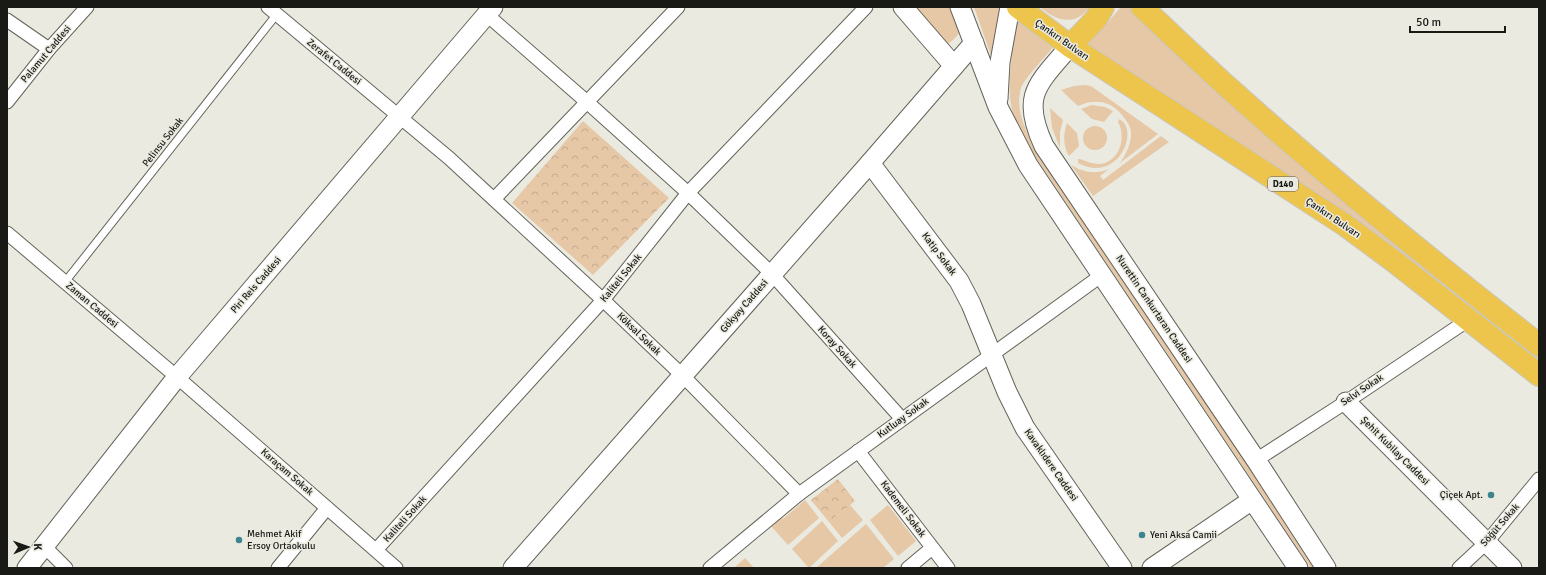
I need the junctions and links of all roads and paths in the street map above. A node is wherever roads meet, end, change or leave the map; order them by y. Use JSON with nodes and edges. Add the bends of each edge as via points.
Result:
{"nodes":[{"id":1,"x":87,"y":7,"type":"edge"},
{"id":2,"x":678,"y":7,"type":"edge"},
{"id":3,"x":866,"y":7,"type":"edge"},
{"id":4,"x":903,"y":7,"type":"edge"},
{"id":5,"x":960,"y":7,"type":"edge"},
{"id":6,"x":1010,"y":7,"type":"edge"},
{"id":7,"x":1018,"y":7,"type":"edge"},
{"id":8,"x":1103,"y":7,"type":"edge"},
{"id":9,"x":1142,"y":7,"type":"edge"},
{"id":10,"x":490,"y":10,"type":"edge"},
{"id":11,"x":273,"y":11,"type":"edge"},
{"id":12,"x":7,"y":20,"type":"edge"},
{"id":13,"x":974,"y":43,"type":"junction"},
{"id":14,"x":1070,"y":46,"type":"junction"},
{"id":15,"x":49,"y":49,"type":"junction"},
{"id":16,"x":954,"y":66,"type":"junction"},
{"id":17,"x":7,"y":102,"type":"edge"},
{"id":18,"x":587,"y":102,"type":"junction"},
{"id":19,"x":998,"y":107,"type":"junction"},
{"id":20,"x":401,"y":116,"type":"junction"},
{"id":21,"x":870,"y":163,"type":"junction"},
{"id":22,"x":688,"y":193,"type":"junction"},
{"id":23,"x":494,"y":199,"type":"junction"},
{"id":24,"x":7,"y":233,"type":"edge"},
{"id":25,"x":772,"y":274,"type":"junction"},
{"id":26,"x":1102,"y":275,"type":"junction"},
{"id":27,"x":65,"y":282,"type":"junction"},
{"id":28,"x":603,"y":300,"type":"junction"},
{"id":29,"x":1468,"y":320,"type":"junction"},
{"id":30,"x":1539,"y":345,"type":"edge"},
{"id":31,"x":991,"y":354,"type":"junction"},
{"id":32,"x":1539,"y":375,"type":"edge"},
{"id":33,"x":683,"y":376,"type":"junction"},
{"id":34,"x":177,"y":377,"type":"junction"},
{"id":35,"x":1346,"y":402,"type":"junction"},
{"id":36,"x":902,"y":419,"type":"junction"},
{"id":37,"x":858,"y":451,"type":"junction"},
{"id":38,"x":1256,"y":460,"type":"junction"},
{"id":39,"x":1539,"y":480,"type":"edge"},
{"id":40,"x":799,"y":494,"type":"junction"},
{"id":41,"x":1252,"y":500,"type":"junction"},
{"id":42,"x":327,"y":508,"type":"junction"},
{"id":43,"x":1487,"y":542,"type":"junction"},
{"id":44,"x":44,"y":546,"type":"junction"},
{"id":45,"x":932,"y":548,"type":"junction"},
{"id":46,"x":376,"y":550,"type":"junction"},
{"id":47,"x":27,"y":568,"type":"edge"},
{"id":48,"x":66,"y":568,"type":"edge"},
{"id":49,"x":278,"y":568,"type":"edge"},
{"id":50,"x":396,"y":568,"type":"edge"},
{"id":51,"x":513,"y":568,"type":"edge"},
{"id":52,"x":710,"y":568,"type":"edge"},
{"id":53,"x":908,"y":568,"type":"edge"},
{"id":54,"x":948,"y":568,"type":"edge"},
{"id":55,"x":1122,"y":568,"type":"edge"},
{"id":56,"x":1152,"y":568,"type":"edge"},
{"id":57,"x":1298,"y":568,"type":"edge"},
{"id":58,"x":1326,"y":568,"type":"edge"},
{"id":59,"x":1459,"y":568,"type":"edge"},
{"id":60,"x":1512,"y":568,"type":"edge"}],
"edges":[{"from":1,"to":15,"type":"street","name":"Palamut Caddesi"},
{"from":2,"to":18,"type":"street"},
{"from":3,"to":22,"type":"street","name":"Kaliteli Sokak"},
{"from":4,"to":16,"type":"street"},
{"from":5,"to":13,"type":"street"},
{"from":6,"to":19,"type":"street","via":[[1000,62]]},
{"from":7,"to":14,"type":"highway","name":"Çankırı Bulvarı","number":"D140"},
{"from":8,"to":14,"type":"highway","via":[[1096,19]]},
{"from":9,"to":30,"type":"highway","via":[[1231,90],[1325,171],[1470,292]]},
{"from":10,"to":18,"type":"street","name":"Koray Sokak"},
{"from":10,"to":20,"type":"street","name":"Piri Reis Caddesi"},
{"from":11,"to":20,"type":"street","name":"Zerafet Caddesi"},
{"from":11,"to":27,"type":"lane","name":"Pelinsu Sokak"},
{"from":12,"to":15,"type":"street"},
{"from":13,"to":16,"type":"street","name":"Gökyay Caddesi"},
{"from":13,"to":19,"type":"street"},
{"from":14,"to":29,"type":"highway","name":"Çankırı Bulvarı","number":"D140","via":[[1345,225]]},
{"from":14,"to":38,"type":"street","name":"Nurettin Cankurtaran Caddesi","via":[[1041,80],[1034,94],[1033,109],[1044,146]]},
{"from":15,"to":17,"type":"street","name":"Palamut Caddesi"},
{"from":16,"to":21,"type":"street","name":"Gökyay Caddesi"},
{"from":18,"to":22,"type":"street","name":"Koray Sokak"},
{"from":18,"to":23,"type":"street"},
{"from":19,"to":26,"type":"street","via":[[1028,165]]},
{"from":20,"to":23,"type":"street","name":"Köksal Sokak"},
{"from":20,"to":34,"type":"street","name":"Piri Reis Caddesi"},
{"from":21,"to":25,"type":"street","name":"Gökyay Caddesi"},
{"from":21,"to":31,"type":"street","name":"Katip Sokak","via":[[959,281],[977,316]]},
{"from":22,"to":25,"type":"street","name":"Koray Sokak"},
{"from":22,"to":28,"type":"street","name":"Kaliteli Sokak"},
{"from":23,"to":28,"type":"street","name":"Köksal Sokak"},
{"from":24,"to":27,"type":"street","name":"Zaman Caddesi"},
{"from":25,"to":33,"type":"street","name":"Gökyay Caddesi"},
{"from":25,"to":36,"type":"street","name":"Koray Sokak"},
{"from":26,"to":31,"type":"street","name":"Kutluay Sokak"},
{"from":26,"to":41,"type":"street"},
{"from":27,"to":34,"type":"street","name":"Zaman Caddesi"},
{"from":28,"to":33,"type":"street","name":"Köksal Sokak"},
{"from":28,"to":46,"type":"street","name":"Kaliteli Sokak"},
{"from":29,"to":32,"type":"highway","name":"Çankırı Bulvarı","number":"D140"},
{"from":29,"to":35,"type":"street","name":"Selvi Sokak"},
{"from":31,"to":36,"type":"street","name":"Kutluay Sokak"},
{"from":31,"to":55,"type":"street","name":"Kavaklıdere Caddesi","via":[[1006,392],[1025,428]]},
{"from":33,"to":40,"type":"street","name":"Köksal Sokak"},
{"from":33,"to":51,"type":"street","name":"Gökyay Caddesi"},
{"from":34,"to":42,"type":"street","name":"Karaçam Sokak"},
{"from":34,"to":44,"type":"street","name":"Piri Reis Caddesi"},
{"from":35,"to":38,"type":"street","name":"Selvi Sokak"},
{"from":35,"to":43,"type":"street","name":"Şehit Kubilay Caddesi"},
{"from":36,"to":37,"type":"street","name":"Kutluay Sokak"},
{"from":37,"to":40,"type":"street","name":"Kutluay Sokak"},
{"from":37,"to":45,"type":"street","name":"Kademeli Sokak"},
{"from":38,"to":58,"type":"street","name":"Nurettin Cankurtaran Caddesi"},
{"from":39,"to":43,"type":"street","name":"Söğüt Sokak"},
{"from":40,"to":52,"type":"street","name":"Kutluay Sokak"},
{"from":41,"to":56,"type":"street"},
{"from":41,"to":57,"type":"street"},
{"from":42,"to":46,"type":"street","name":"Karaçam Sokak"},
{"from":42,"to":49,"type":"street"},
{"from":43,"to":59,"type":"street","name":"Söğüt Sokak"},
{"from":43,"to":60,"type":"street","name":"Şehit Kubilay Caddesi"},
{"from":44,"to":47,"type":"street","name":"Piri Reis Caddesi"},
{"from":44,"to":48,"type":"street"},
{"from":45,"to":53,"type":"street"},
{"from":45,"to":54,"type":"street","name":"Kademeli Sokak"},
{"from":46,"to":50,"type":"street","name":"Karaçam Sokak"}]}
